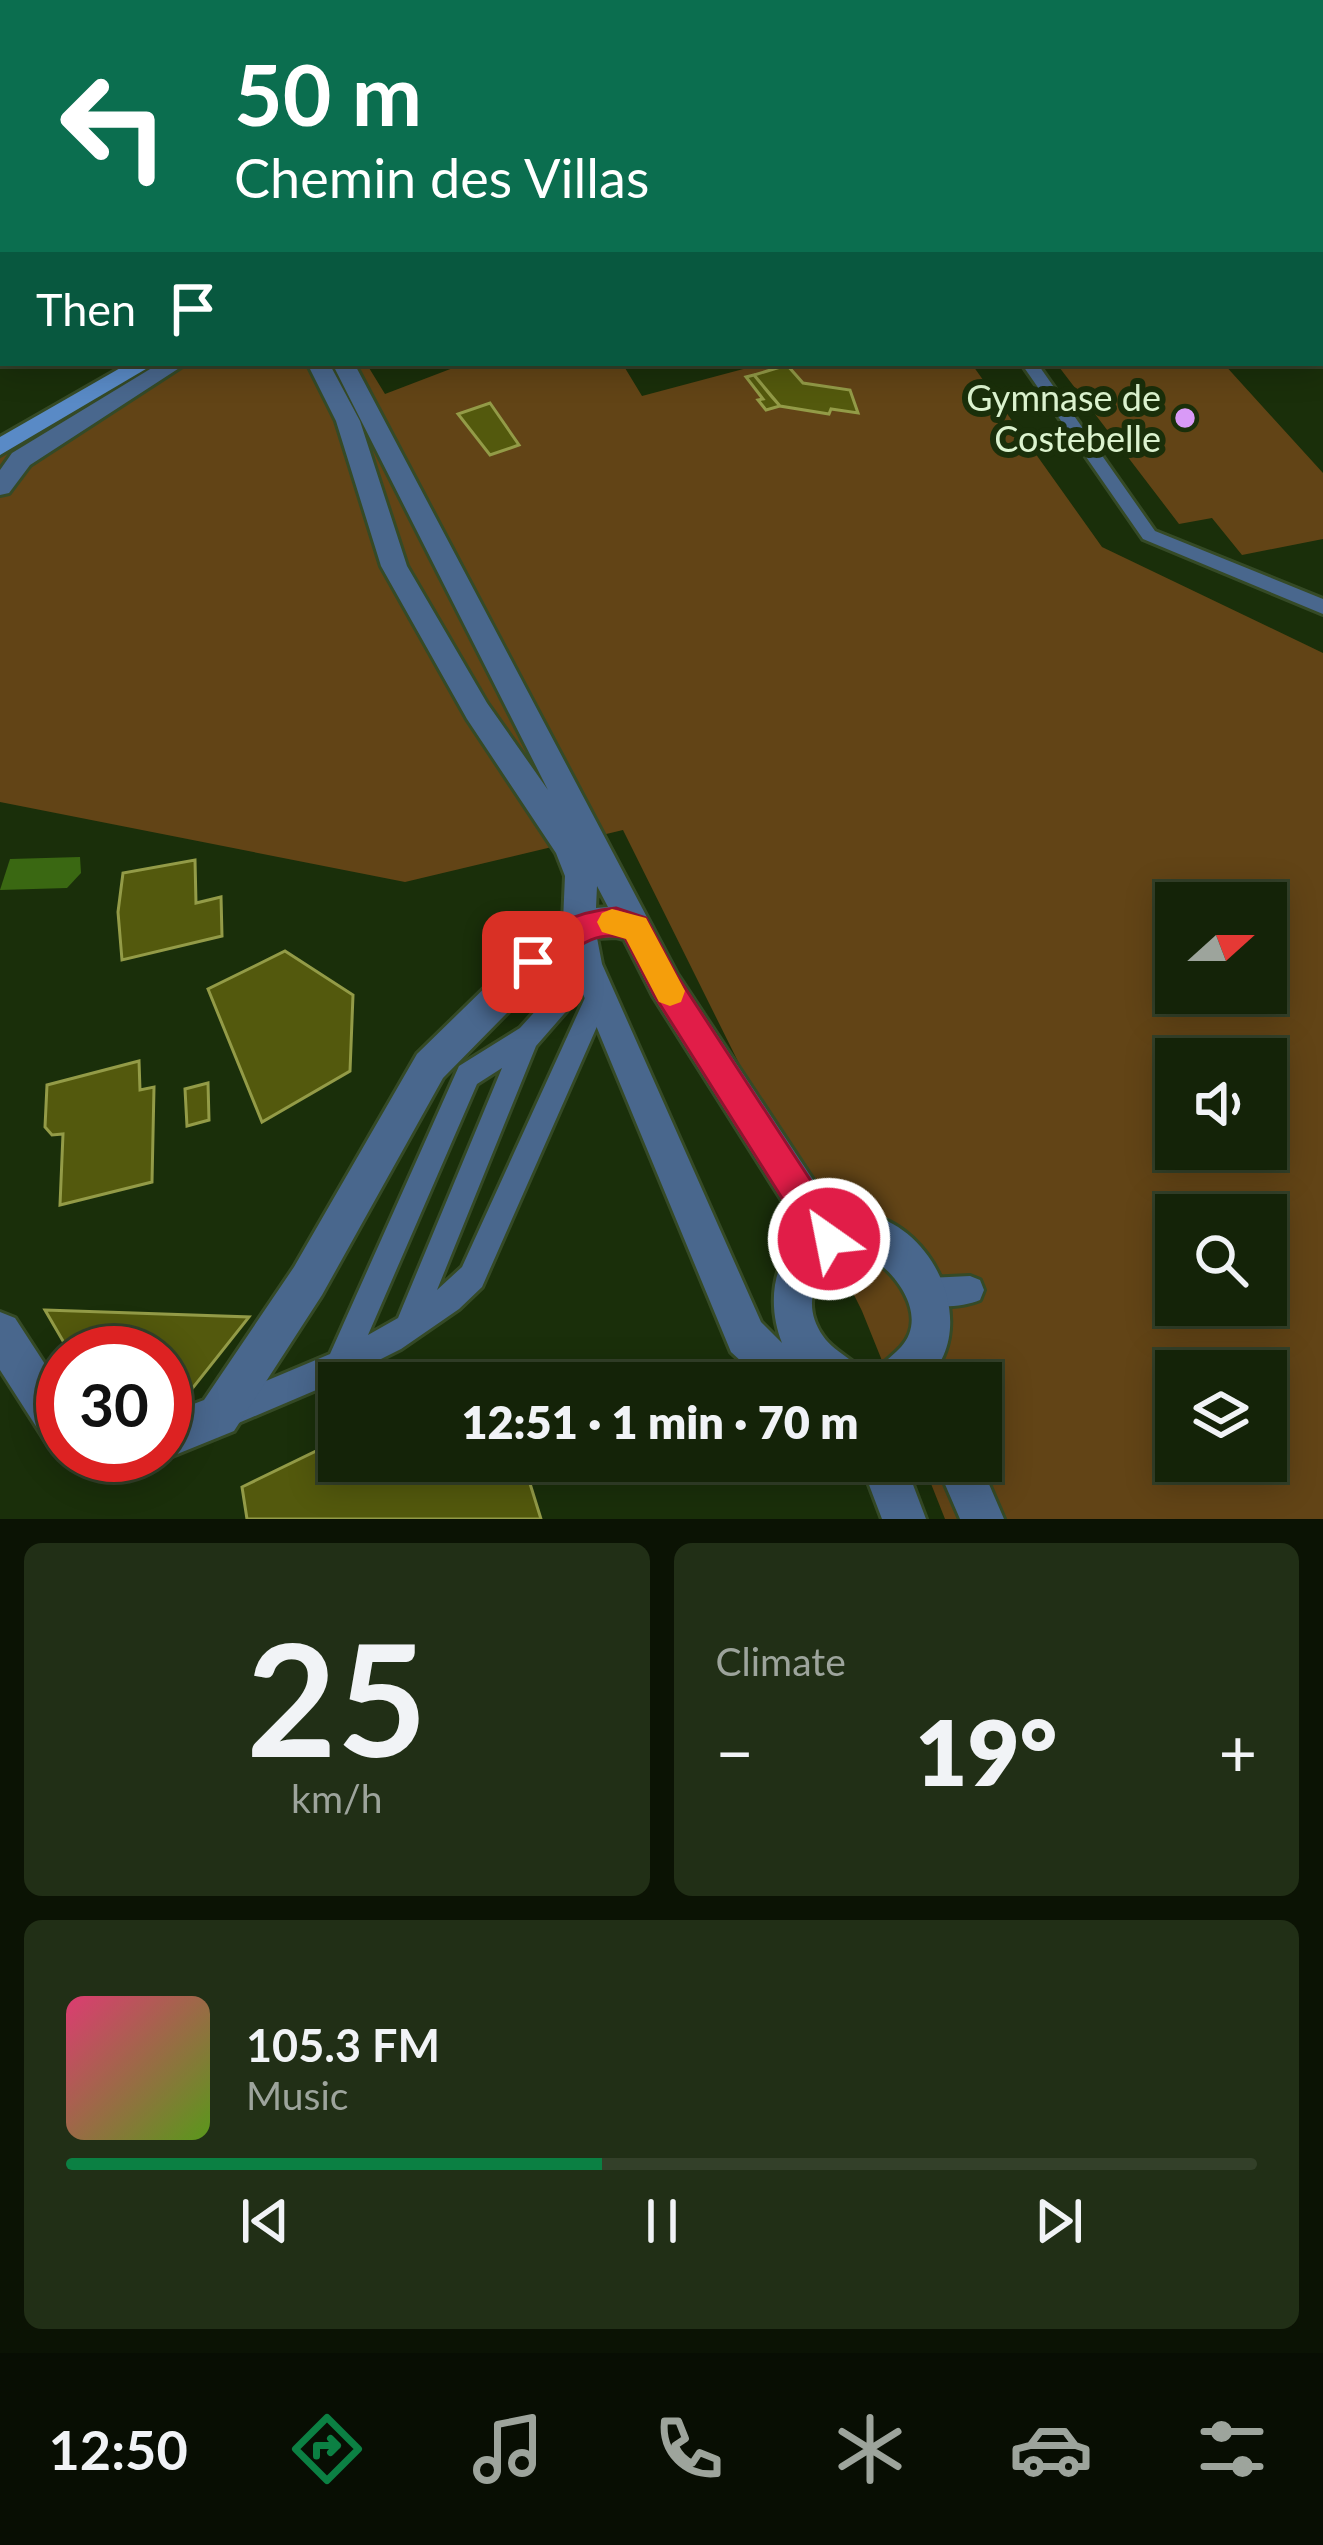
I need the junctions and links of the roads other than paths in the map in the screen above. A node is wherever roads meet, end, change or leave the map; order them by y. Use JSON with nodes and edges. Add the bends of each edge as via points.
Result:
{"nodes":[{"id":1,"x":138,"y":366,"type":"edge"},
{"id":2,"x":171,"y":366,"type":"edge"},
{"id":3,"x":320,"y":366,"type":"edge"},
{"id":4,"x":345,"y":366,"type":"edge"},
{"id":5,"x":1031,"y":366,"type":"edge"},
{"id":6,"x":0,"y":447,"type":"edge"},
{"id":7,"x":0,"y":488,"type":"edge"},
{"id":8,"x":1323,"y":607,"type":"edge"},
{"id":9,"x":636,"y":928,"type":"junction"},
{"id":10,"x":587,"y":964,"type":"junction"},
{"id":11,"x":528,"y":1037,"type":"junction"},
{"id":12,"x":829,"y":1239,"type":"junction"},
{"id":13,"x":970,"y":1290,"type":"dead end"},
{"id":14,"x":928,"y":1292,"type":"junction"},
{"id":15,"x":408,"y":1325,"type":"junction"},
{"id":16,"x":0,"y":1333,"type":"edge"},
{"id":17,"x":812,"y":1356,"type":"junction"},
{"id":18,"x":342,"y":1361,"type":"junction"},
{"id":19,"x":818,"y":1362,"type":"edge"},
{"id":20,"x":917,"y":1362,"type":"edge"},
{"id":21,"x":36,"y":1388,"type":"edge"},
{"id":22,"x":219,"y":1416,"type":"junction"},
{"id":23,"x":192,"y":1426,"type":"edge"},
{"id":24,"x":890,"y":1482,"type":"edge"},
{"id":25,"x":966,"y":1482,"type":"edge"},
{"id":26,"x":904,"y":1519,"type":"edge"},
{"id":27,"x":982,"y":1519,"type":"edge"}],
"edges":[{"from":1,"to":6,"type":"main road"},
{"from":2,"to":7,"type":"street","via":[[21,459]]},
{"from":3,"to":10,"type":"street","via":[[348,421],[394,566],[477,711],[569,847],[581,876]]},
{"from":4,"to":9,"type":"street"},
{"from":5,"to":8,"type":"lane","via":[[1149,535]]},
{"from":9,"to":10,"type":"street","via":[[616,922]]},
{"from":9,"to":12,"type":"street"},
{"from":10,"to":11,"type":"lane"},
{"from":10,"to":15,"type":"lane","via":[[472,1277]]},
{"from":10,"to":17,"type":"street","via":[[746,1337],[777,1367]]},
{"from":10,"to":22,"type":"street","via":[[556,940],[430,1066],[308,1281]]},
{"from":11,"to":15,"type":"lane"},
{"from":11,"to":18,"type":"lane","via":[[467,1075]]},
{"from":12,"to":14,"type":"street","via":[[886,1242],[904,1254]]},
{"from":12,"to":17,"type":"street","via":[[800,1268],[794,1289],[799,1336]]},
{"from":13,"to":14,"type":"lane"},
{"from":14,"to":20,"type":"street","via":[[930,1330]]},
{"from":15,"to":18,"type":"lane"},
{"from":16,"to":21,"type":"street"},
{"from":17,"to":19,"type":"street"},
{"from":18,"to":22,"type":"lane"},
{"from":22,"to":23,"type":"street"},
{"from":24,"to":26,"type":"street"},
{"from":25,"to":27,"type":"street"}]}
